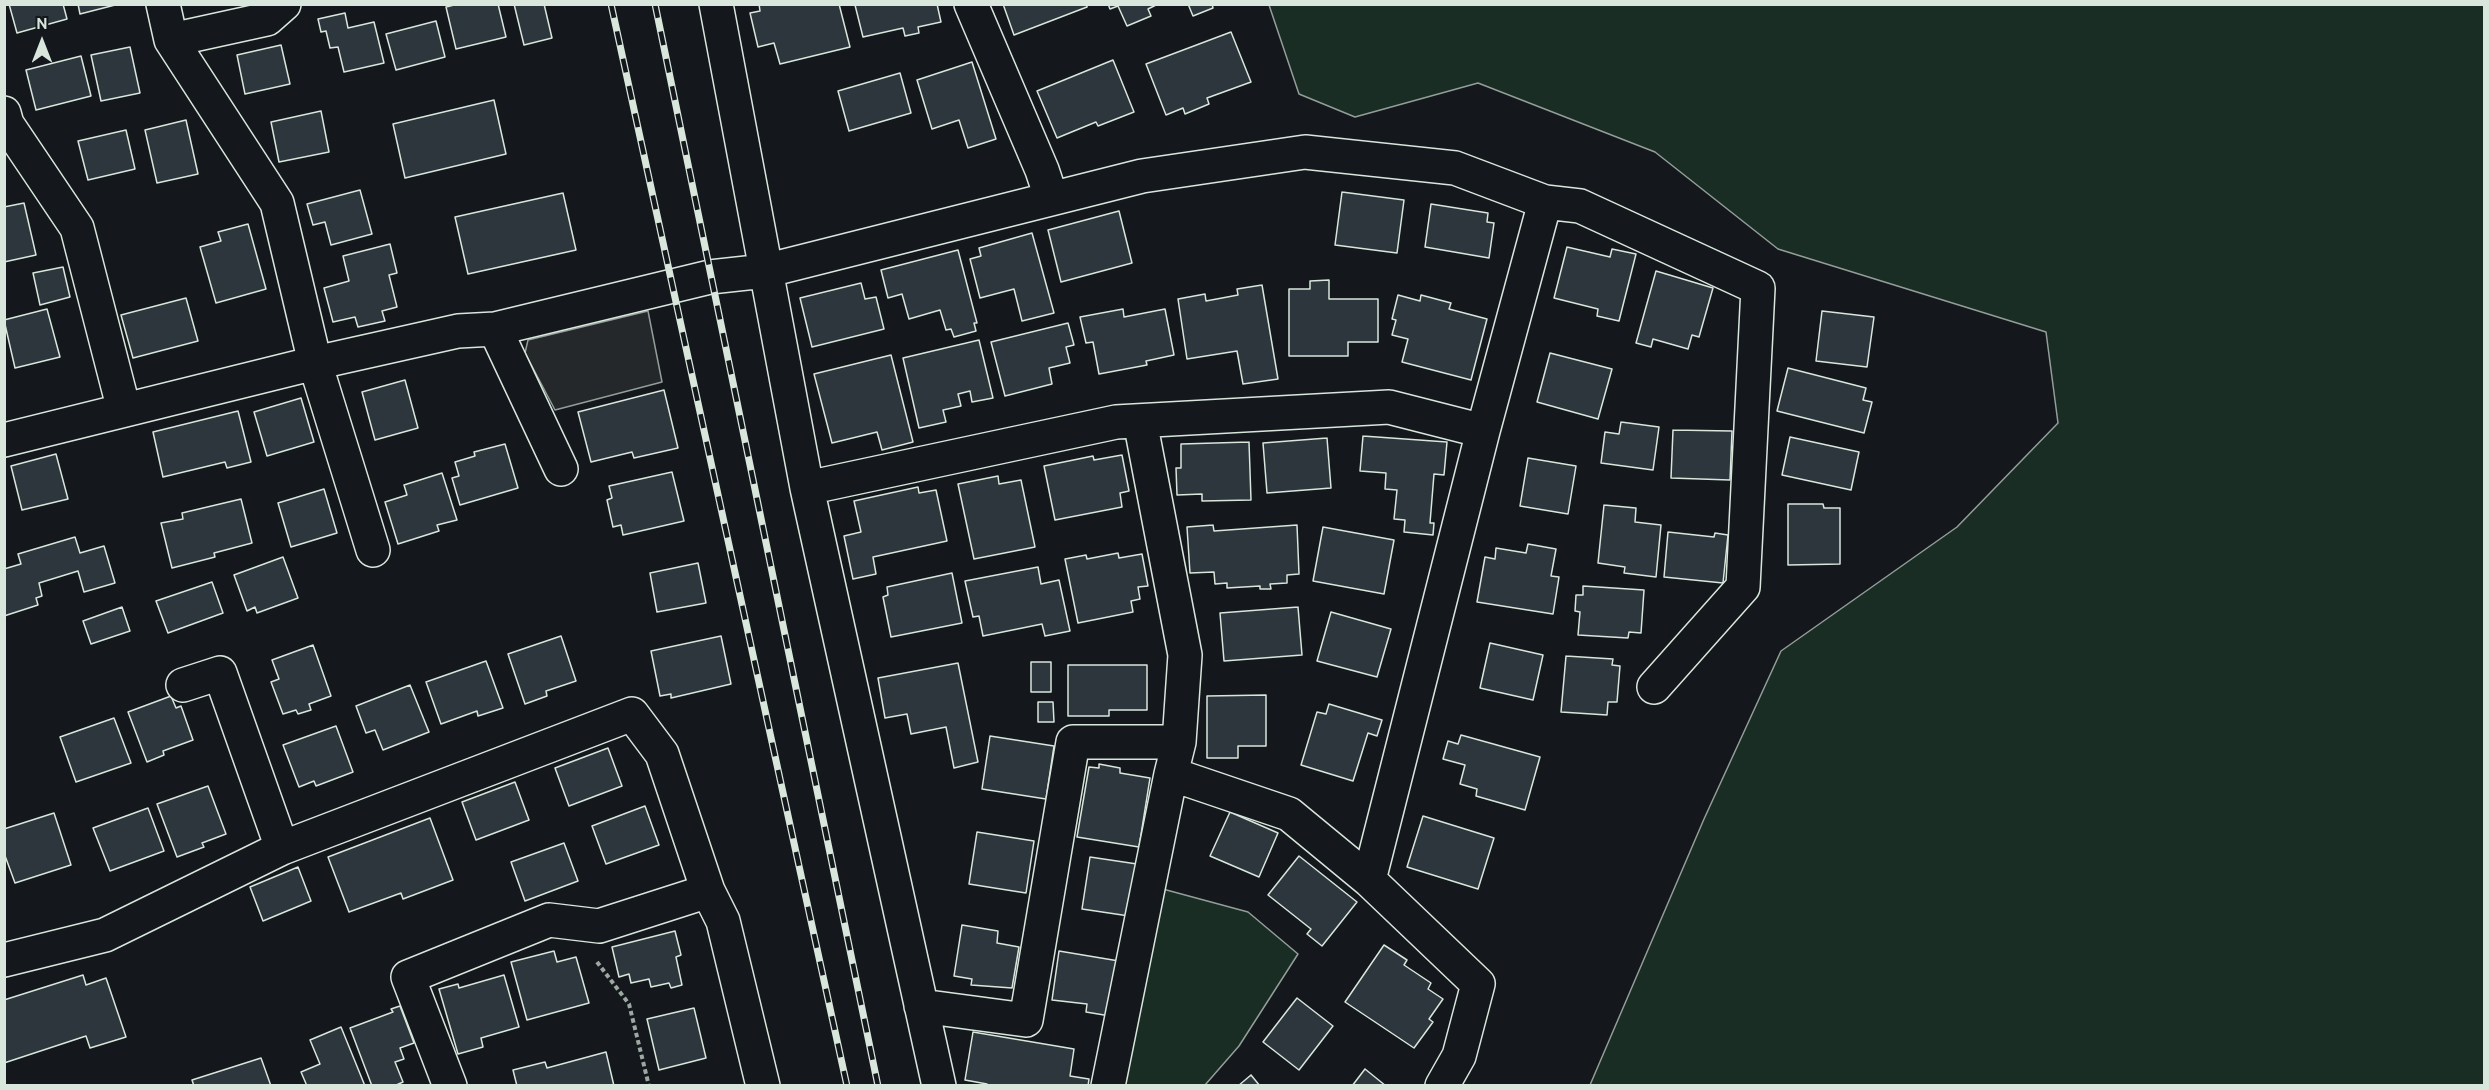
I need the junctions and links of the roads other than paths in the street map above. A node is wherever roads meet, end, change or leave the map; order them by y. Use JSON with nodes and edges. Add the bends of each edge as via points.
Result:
{"nodes":[{"id":1,"x":162,"y":4,"type":"edge"},
{"id":2,"x":284,"y":4,"type":"edge"},
{"id":3,"x":716,"y":4,"type":"edge"},
{"id":4,"x":971,"y":4,"type":"edge"},
{"id":5,"x":171,"y":40,"type":"junction"},
{"id":6,"x":4,"y":113,"type":"edge"},
{"id":7,"x":1051,"y":197,"type":"junction"},
{"id":8,"x":1545,"y":202,"type":"junction"},
{"id":9,"x":765,"y":271,"type":"junction"},
{"id":10,"x":495,"y":329,"type":"junction"},
{"id":11,"x":315,"y":363,"type":"junction"},
{"id":12,"x":124,"y":410,"type":"junction"},
{"id":13,"x":1140,"y":421,"type":"junction"},
{"id":14,"x":1483,"y":431,"type":"junction"},
{"id":15,"x":4,"y":440,"type":"edge"},
{"id":16,"x":561,"y":469,"type":"dead end"},
{"id":17,"x":807,"y":488,"type":"junction"},
{"id":18,"x":373,"y":550,"type":"dead end"},
{"id":19,"x":183,"y":685,"type":"dead end"},
{"id":20,"x":1654,"y":687,"type":"dead end"},
{"id":21,"x":1179,"y":742,"type":"junction"},
{"id":22,"x":1171,"y":774,"type":"junction"},
{"id":23,"x":282,"y":848,"type":"junction"},
{"id":24,"x":1369,"y":880,"type":"junction"},
{"id":25,"x":708,"y":891,"type":"junction"},
{"id":26,"x":4,"y":960,"type":"edge"},
{"id":27,"x":921,"y":1006,"type":"junction"},
{"id":28,"x":450,"y":1086,"type":"edge"},
{"id":29,"x":763,"y":1086,"type":"edge"},
{"id":30,"x":939,"y":1086,"type":"edge"},
{"id":31,"x":1108,"y":1086,"type":"edge"},
{"id":32,"x":1442,"y":1086,"type":"edge"}],
"edges":[{"from":1,"to":5,"type":"street"},
{"from":2,"to":5,"type":"street","via":[[267,19]]},
{"from":3,"to":9,"type":"street"},
{"from":4,"to":7,"type":"street"},
{"from":5,"to":11,"type":"street","via":[[277,203]]},
{"from":6,"to":12,"type":"street","via":[[7,124],[77,228]]},
{"from":7,"to":8,"type":"street","via":[[1142,176],[1305,152],[1455,168]]},
{"from":7,"to":9,"type":"street"},
{"from":8,"to":14,"type":"street"},
{"from":8,"to":20,"type":"street","via":[[1580,206],[1758,288],[1743,587]]},
{"from":9,"to":10,"type":"street","via":[[710,277]]},
{"from":9,"to":17,"type":"street"},
{"from":10,"to":11,"type":"street","via":[[458,331]]},
{"from":10,"to":16,"type":"street"},
{"from":11,"to":12,"type":"street"},
{"from":11,"to":18,"type":"street"},
{"from":12,"to":15,"type":"street"},
{"from":13,"to":14,"type":"street","via":[[1389,407]]},
{"from":13,"to":17,"type":"street","via":[[1116,422]]},
{"from":13,"to":21,"type":"street","via":[[1185,655]]},
{"from":14,"to":24,"type":"street"},
{"from":17,"to":27,"type":"street"},
{"from":19,"to":23,"type":"street","via":[[220,672]]},
{"from":21,"to":22,"type":"street"},
{"from":21,"to":27,"type":"street","via":[[1073,742],[1026,1020]]},
{"from":22,"to":24,"type":"street","via":[[1289,814]]},
{"from":22,"to":31,"type":"street"},
{"from":23,"to":25,"type":"street","via":[[632,714],[662,754]]},
{"from":23,"to":26,"type":"street","via":[[105,935]]},
{"from":24,"to":32,"type":"street","via":[[1478,984],[1459,1056]]},
{"from":25,"to":28,"type":"street","via":[[599,926],[549,920],[408,977]]},
{"from":25,"to":29,"type":"street","via":[[723,921]]},
{"from":27,"to":30,"type":"street"}]}
